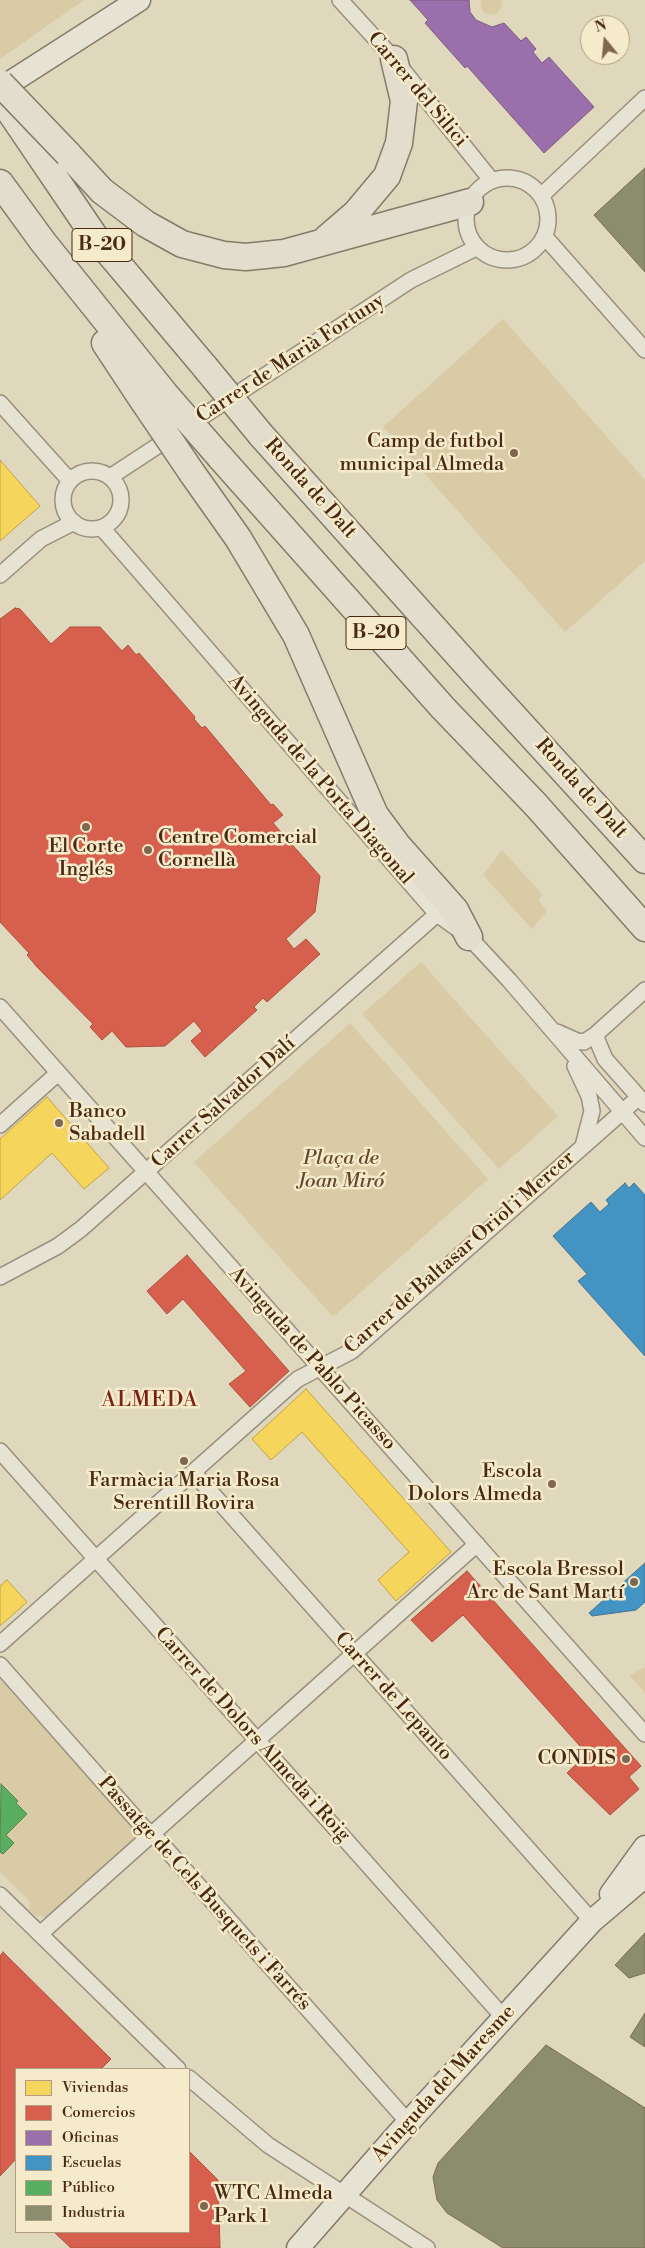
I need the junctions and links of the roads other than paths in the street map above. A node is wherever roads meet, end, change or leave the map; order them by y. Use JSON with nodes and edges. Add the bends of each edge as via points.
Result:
{"nodes":[{"id":1,"x":139,"y":0,"type":"edge"},
{"id":2,"x":340,"y":0,"type":"edge"},
{"id":3,"x":394,"y":59,"type":"junction"},
{"id":4,"x":0,"y":83,"type":"edge"},
{"id":5,"x":0,"y":89,"type":"edge"},
{"id":6,"x":0,"y":97,"type":"edge"},
{"id":7,"x":645,"y":98,"type":"edge"},
{"id":8,"x":56,"y":158,"type":"junction"},
{"id":9,"x":492,"y":181,"type":"junction"},
{"id":10,"x":3,"y":188,"type":"edge"},
{"id":11,"x":542,"y":195,"type":"junction"},
{"id":12,"x":470,"y":202,"type":"junction"},
{"id":13,"x":545,"y":237,"type":"junction"},
{"id":14,"x":322,"y":243,"type":"junction"},
{"id":15,"x":476,"y":248,"type":"junction"},
{"id":16,"x":645,"y":350,"type":"edge"},
{"id":17,"x":154,"y":398,"type":"junction"},
{"id":18,"x":0,"y":403,"type":"edge"},
{"id":19,"x":110,"y":477,"type":"junction"},
{"id":20,"x":70,"y":481,"type":"junction"},
{"id":21,"x":74,"y":522,"type":"junction"},
{"id":22,"x":102,"y":528,"type":"junction"},
{"id":23,"x":0,"y":575,"type":"edge"},
{"id":24,"x":645,"y":860,"type":"edge"},
{"id":25,"x":437,"y":914,"type":"junction"},
{"id":26,"x":645,"y":928,"type":"edge"},
{"id":27,"x":469,"y":938,"type":"junction"},
{"id":28,"x":645,"y":990,"type":"edge"},
{"id":29,"x":0,"y":1008,"type":"edge"},
{"id":30,"x":546,"y":1024,"type":"junction"},
{"id":31,"x":595,"y":1035,"type":"junction"},
{"id":32,"x":566,"y":1047,"type":"junction"},
{"id":33,"x":58,"y":1073,"type":"junction"},
{"id":34,"x":642,"y":1100,"type":"edge"},
{"id":35,"x":621,"y":1112,"type":"junction"},
{"id":36,"x":0,"y":1124,"type":"edge"},
{"id":37,"x":645,"y":1138,"type":"edge"},
{"id":38,"x":582,"y":1147,"type":"junction"},
{"id":39,"x":146,"y":1172,"type":"junction"},
{"id":40,"x":0,"y":1277,"type":"edge"},
{"id":41,"x":320,"y":1368,"type":"junction"},
{"id":42,"x":3,"y":1460,"type":"edge"},
{"id":43,"x":193,"y":1472,"type":"junction"},
{"id":44,"x":477,"y":1544,"type":"junction"},
{"id":45,"x":95,"y":1559,"type":"junction"},
{"id":46,"x":0,"y":1644,"type":"edge"},
{"id":47,"x":354,"y":1654,"type":"junction"},
{"id":48,"x":0,"y":1665,"type":"edge"},
{"id":49,"x":645,"y":1734,"type":"edge"},
{"id":50,"x":257,"y":1740,"type":"junction"},
{"id":51,"x":152,"y":1834,"type":"junction"},
{"id":52,"x":645,"y":1847,"type":"edge"},
{"id":53,"x":645,"y":1876,"type":"edge"},
{"id":54,"x":0,"y":1895,"type":"edge"},
{"id":55,"x":592,"y":1921,"type":"junction"},
{"id":56,"x":40,"y":1934,"type":"junction"},
{"id":57,"x":504,"y":2018,"type":"junction"},
{"id":58,"x":177,"y":2068,"type":"edge"},
{"id":59,"x":190,"y":2079,"type":"edge"},
{"id":60,"x":408,"y":2122,"type":"junction"},
{"id":61,"x":345,"y":2194,"type":"junction"},
{"id":62,"x":298,"y":2248,"type":"edge"},
{"id":63,"x":427,"y":2248,"type":"edge"}],
"edges":[{"from":1,"to":5,"type":"main road"},
{"from":2,"to":3,"type":"street","name":"Carrer del Silici"},
{"from":3,"to":9,"type":"street","name":"Carrer del Silici"},
{"from":3,"to":14,"type":"highway","via":[[404,101],[399,142],[387,176],[356,213]]},
{"from":4,"to":8,"type":"highway","bridge":true},
{"from":6,"to":8,"type":"highway","name":"Ronda de Dalt"},
{"from":7,"to":11,"type":"street"},
{"from":8,"to":14,"type":"highway","via":[[128,212],[182,244],[203,251],[246,257],[284,253]]},
{"from":8,"to":24,"type":"highway","name":"Ronda de Dalt","number":"B-20","bridge":true,"via":[[92,234],[262,435]]},
{"from":9,"to":11,"type":"street","via":[[506,178],[521,180]]},
{"from":9,"to":12,"type":"street"},
{"from":10,"to":17,"type":"highway","number":"B-20"},
{"from":11,"to":13,"type":"street","via":[[549,215]]},
{"from":12,"to":14,"type":"highway"},
{"from":12,"to":15,"type":"street","via":[[466,220],[468,234]]},
{"from":13,"to":15,"type":"street","via":[[530,254],[512,261],[498,260]]},
{"from":13,"to":16,"type":"street"},
{"from":15,"to":19,"type":"street","name":"Carrer de Marià Fortuny","via":[[411,280]]},
{"from":17,"to":26,"type":"highway","number":"B-20","bridge":true,"via":[[220,456],[443,708],[536,805]]},
{"from":17,"to":27,"type":"highway","bridge":true,"via":[[192,473],[238,538],[296,635],[375,815],[455,910]]},
{"from":18,"to":20,"type":"street"},
{"from":19,"to":20,"type":"street","via":[[86,472]]},
{"from":19,"to":22,"type":"street","via":[[118,489],[120,504],[114,520]]},
{"from":20,"to":21,"type":"street","via":[[64,504]]},
{"from":21,"to":22,"type":"street","via":[[85,529]]},
{"from":21,"to":23,"type":"street","via":[[41,539]]},
{"from":22,"to":25,"type":"street","name":"Avinguda de la Porta Diagonal"},
{"from":25,"to":27,"type":"street","name":"Avinguda de la Porta Diagonal"},
{"from":25,"to":39,"type":"street","name":"Carrer Salvador Dalí"},
{"from":27,"to":30,"type":"street","name":"Avinguda de la Porta Diagonal"},
{"from":28,"to":31,"type":"street"},
{"from":29,"to":33,"type":"street","name":"Avinguda de Pablo Picasso"},
{"from":30,"to":31,"type":"street","name":"Avinguda de la Porta Diagonal","via":[[577,1041],[584,1042]]},
{"from":30,"to":32,"type":"street","name":"Avinguda de la Porta Diagonal"},
{"from":31,"to":34,"type":"street","via":[[604,1058]]},
{"from":32,"to":35,"type":"street","name":"Avinguda de la Porta Diagonal"},
{"from":32,"to":38,"type":"street","name":"Avinguda de la Porta Diagonal","via":[[592,1104],[592,1119]]},
{"from":33,"to":36,"type":"street"},
{"from":33,"to":39,"type":"street","name":"Avinguda de Pablo Picasso"},
{"from":34,"to":35,"type":"street","name":"Carrer de Baltasar Oriol i Mercer"},
{"from":35,"to":37,"type":"street","name":"Avinguda de la Porta Diagonal"},
{"from":35,"to":38,"type":"street","name":"Carrer de Baltasar Oriol i Mercer"},
{"from":38,"to":41,"type":"street","name":"Carrer de Baltasar Oriol i Mercer","via":[[352,1351]]},
{"from":39,"to":40,"type":"street","name":"Carrer Salvador Dalí","via":[[70,1238]]},
{"from":39,"to":41,"type":"street","name":"Avinguda de Pablo Picasso"},
{"from":41,"to":43,"type":"street","name":"Carrer de Baltasar Oriol i Mercer","via":[[298,1379]]},
{"from":41,"to":44,"type":"street","name":"Avinguda de Pablo Picasso"},
{"from":42,"to":45,"type":"street","name":"Carrer de Dolors Almeda i Roig"},
{"from":43,"to":45,"type":"street","name":"Carrer de Baltasar Oriol i Mercer"},
{"from":43,"to":47,"type":"street","name":"Carrer de Lepanto"},
{"from":44,"to":47,"type":"street"},
{"from":44,"to":49,"type":"street","name":"Avinguda de Pablo Picasso"},
{"from":45,"to":46,"type":"street","name":"Carrer de Baltasar Oriol i Mercer"},
{"from":45,"to":50,"type":"street","name":"Carrer de Dolors Almeda i Roig"},
{"from":47,"to":50,"type":"street"},
{"from":47,"to":55,"type":"street","name":"Carrer de Lepanto"},
{"from":48,"to":51,"type":"street","name":"Passatge de Cels Busquets i Farrés"},
{"from":50,"to":51,"type":"street"},
{"from":50,"to":57,"type":"street","name":"Carrer de Dolors Almeda i Roig"},
{"from":51,"to":56,"type":"street"},
{"from":51,"to":60,"type":"street","name":"Passatge de Cels Busquets i Farrés"},
{"from":52,"to":55,"type":"main road"},
{"from":53,"to":55,"type":"main road"},
{"from":54,"to":56,"type":"street"},
{"from":55,"to":57,"type":"main road","name":"Avinguda del Maresme"},
{"from":56,"to":58,"type":"street"},
{"from":57,"to":60,"type":"main road","name":"Avinguda del Maresme"},
{"from":59,"to":61,"type":"street","via":[[268,2145]]},
{"from":60,"to":61,"type":"main road","name":"Avinguda del Maresme"},
{"from":61,"to":62,"type":"main road","name":"Avinguda del Maresme"},
{"from":61,"to":63,"type":"street"}]}
